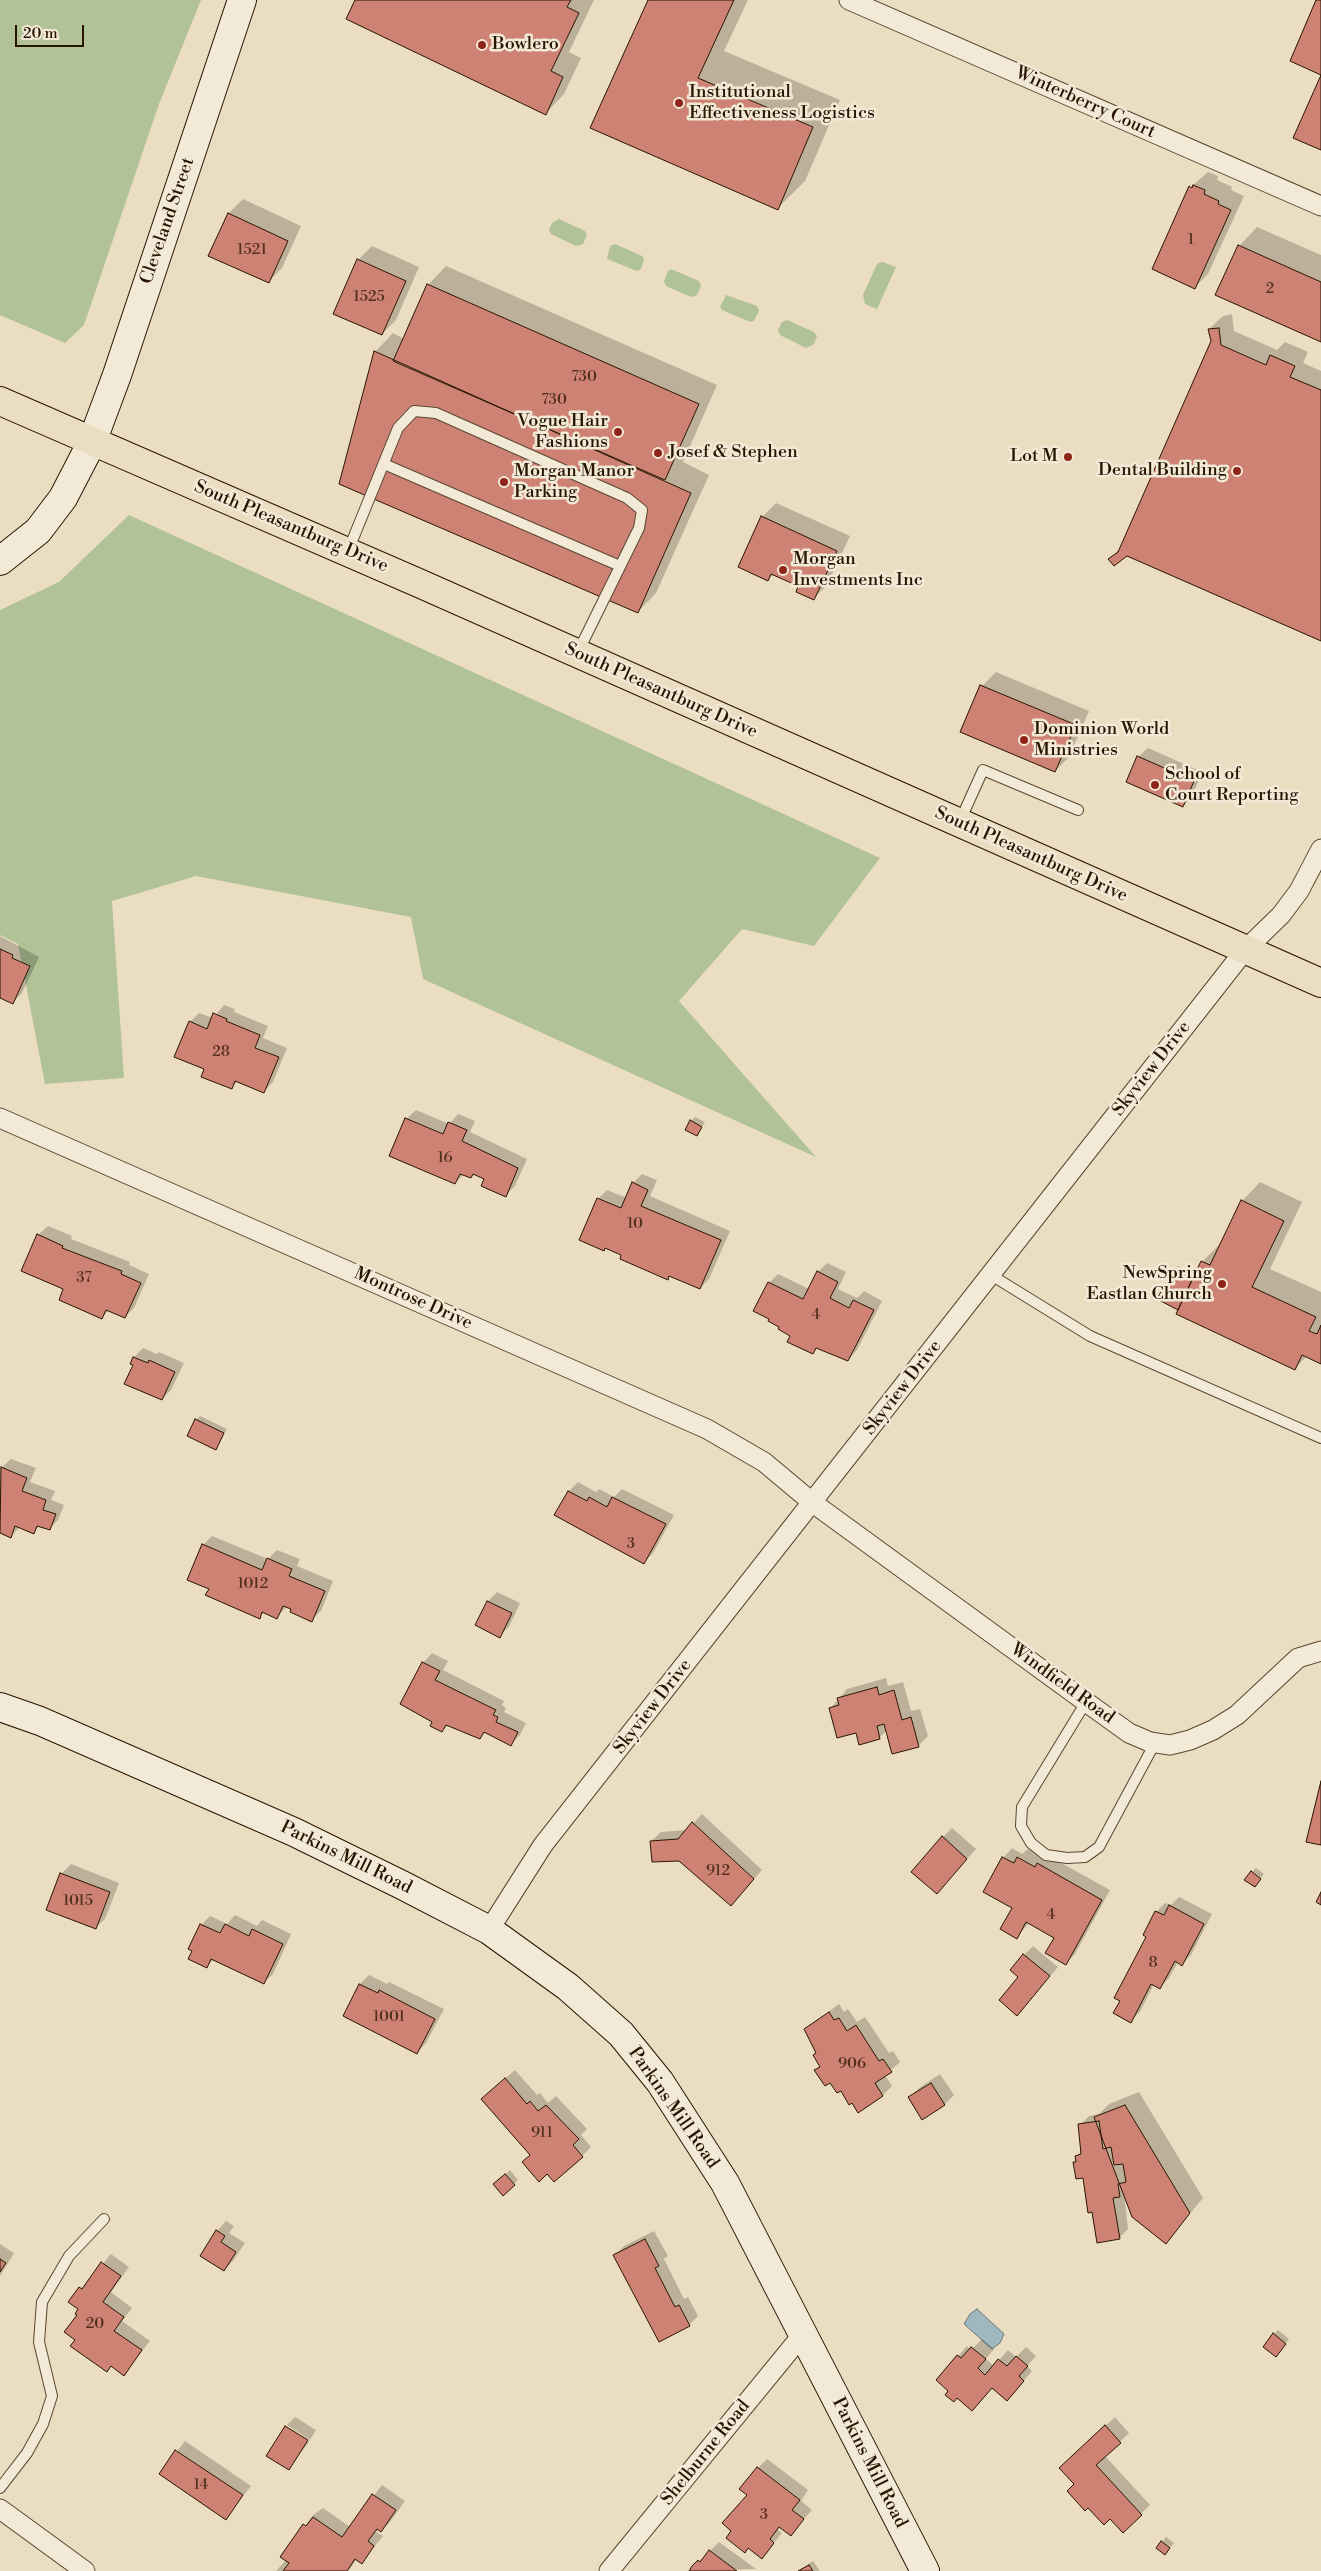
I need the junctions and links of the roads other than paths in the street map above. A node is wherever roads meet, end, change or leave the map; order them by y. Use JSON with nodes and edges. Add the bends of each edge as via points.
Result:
{"nodes":[{"id":1,"x":242,"y":0,"type":"edge"},
{"id":2,"x":849,"y":0,"type":"edge"},
{"id":3,"x":1321,"y":206,"type":"edge"},
{"id":4,"x":0,"y":401,"type":"edge"},
{"id":5,"x":92,"y":442,"type":"junction"},
{"id":6,"x":384,"y":464,"type":"junction"},
{"id":7,"x":347,"y":552,"type":"junction"},
{"id":8,"x":0,"y":561,"type":"edge"},
{"id":9,"x":620,"y":566,"type":"junction"},
{"id":10,"x":578,"y":654,"type":"junction"},
{"id":11,"x":1078,"y":810,"type":"dead end"},
{"id":12,"x":959,"y":823,"type":"junction"},
{"id":13,"x":1321,"y":849,"type":"edge"},
{"id":14,"x":1245,"y":950,"type":"junction"},
{"id":15,"x":1321,"y":983,"type":"edge"},
{"id":16,"x":0,"y":1118,"type":"edge"},
{"id":17,"x":991,"y":1275,"type":"junction"},
{"id":18,"x":1321,"y":1438,"type":"edge"},
{"id":19,"x":813,"y":1503,"type":"junction"},
{"id":20,"x":1321,"y":1651,"type":"edge"},
{"id":21,"x":1086,"y":1702,"type":"junction"},
{"id":22,"x":0,"y":1708,"type":"edge"},
{"id":23,"x":1155,"y":1743,"type":"junction"},
{"id":24,"x":489,"y":1930,"type":"junction"},
{"id":25,"x":104,"y":2219,"type":"dead end"},
{"id":26,"x":803,"y":2334,"type":"junction"},
{"id":27,"x":0,"y":2488,"type":"edge"},
{"id":28,"x":0,"y":2509,"type":"edge"},
{"id":29,"x":85,"y":2571,"type":"edge"},
{"id":30,"x":609,"y":2571,"type":"edge"},
{"id":31,"x":925,"y":2571,"type":"edge"}],
"edges":[{"from":1,"to":5,"type":"street","name":"Cleveland Street"},
{"from":2,"to":3,"type":"street","name":"Winterberry Court"},
{"from":4,"to":5,"type":"main road","name":"South Pleasantburg Drive"},
{"from":5,"to":7,"type":"main road","name":"South Pleasantburg Drive"},
{"from":5,"to":8,"type":"street","name":"Cleveland Street","via":[[63,498],[38,531]]},
{"from":6,"to":7,"type":"lane"},
{"from":6,"to":9,"type":"lane"},
{"from":6,"to":9,"type":"lane","via":[[398,428],[414,411],[436,413],[627,498],[642,510],[639,528]]},
{"from":7,"to":10,"type":"main road","name":"South Pleasantburg Drive"},
{"from":9,"to":10,"type":"lane"},
{"from":10,"to":12,"type":"main road","name":"South Pleasantburg Drive"},
{"from":11,"to":12,"type":"lane","via":[[983,770]]},
{"from":12,"to":14,"type":"main road","name":"South Pleasantburg Drive"},
{"from":13,"to":14,"type":"street","name":"Skyview Drive","via":[[1281,915]]},
{"from":14,"to":15,"type":"main road","name":"South Pleasantburg Drive"},
{"from":14,"to":17,"type":"street","name":"Skyview Drive"},
{"from":16,"to":19,"type":"street","name":"Montrose Drive","via":[[707,1429],[764,1462]]},
{"from":17,"to":18,"type":"lane","via":[[1090,1336]]},
{"from":17,"to":19,"type":"street","name":"Skyview Drive"},
{"from":19,"to":21,"type":"street","name":"Windfield Road"},
{"from":19,"to":24,"type":"street","name":"Skyview Drive","via":[[543,1845]]},
{"from":20,"to":23,"type":"street","name":"Windfield Road","via":[[1298,1658],[1237,1715],[1213,1730],[1170,1745]]},
{"from":21,"to":23,"type":"street","name":"Windfield Road","via":[[1129,1733]]},
{"from":21,"to":23,"type":"lane","via":[[1022,1806],[1021,1826],[1031,1843],[1046,1855],[1085,1857],[1099,1847]]},
{"from":22,"to":24,"type":"street","name":"Parkins Mill Road","via":[[40,1721],[294,1832]]},
{"from":24,"to":26,"type":"street","name":"Parkins Mill Road","via":[[568,1987],[621,2034],[660,2082],[725,2184]]},
{"from":25,"to":27,"type":"lane","via":[[68,2256],[42,2302],[39,2342],[52,2396],[27,2453]]},
{"from":26,"to":30,"type":"street","name":"Shelburne Road"},
{"from":26,"to":31,"type":"street","name":"Parkins Mill Road"},
{"from":28,"to":29,"type":"street"}]}
